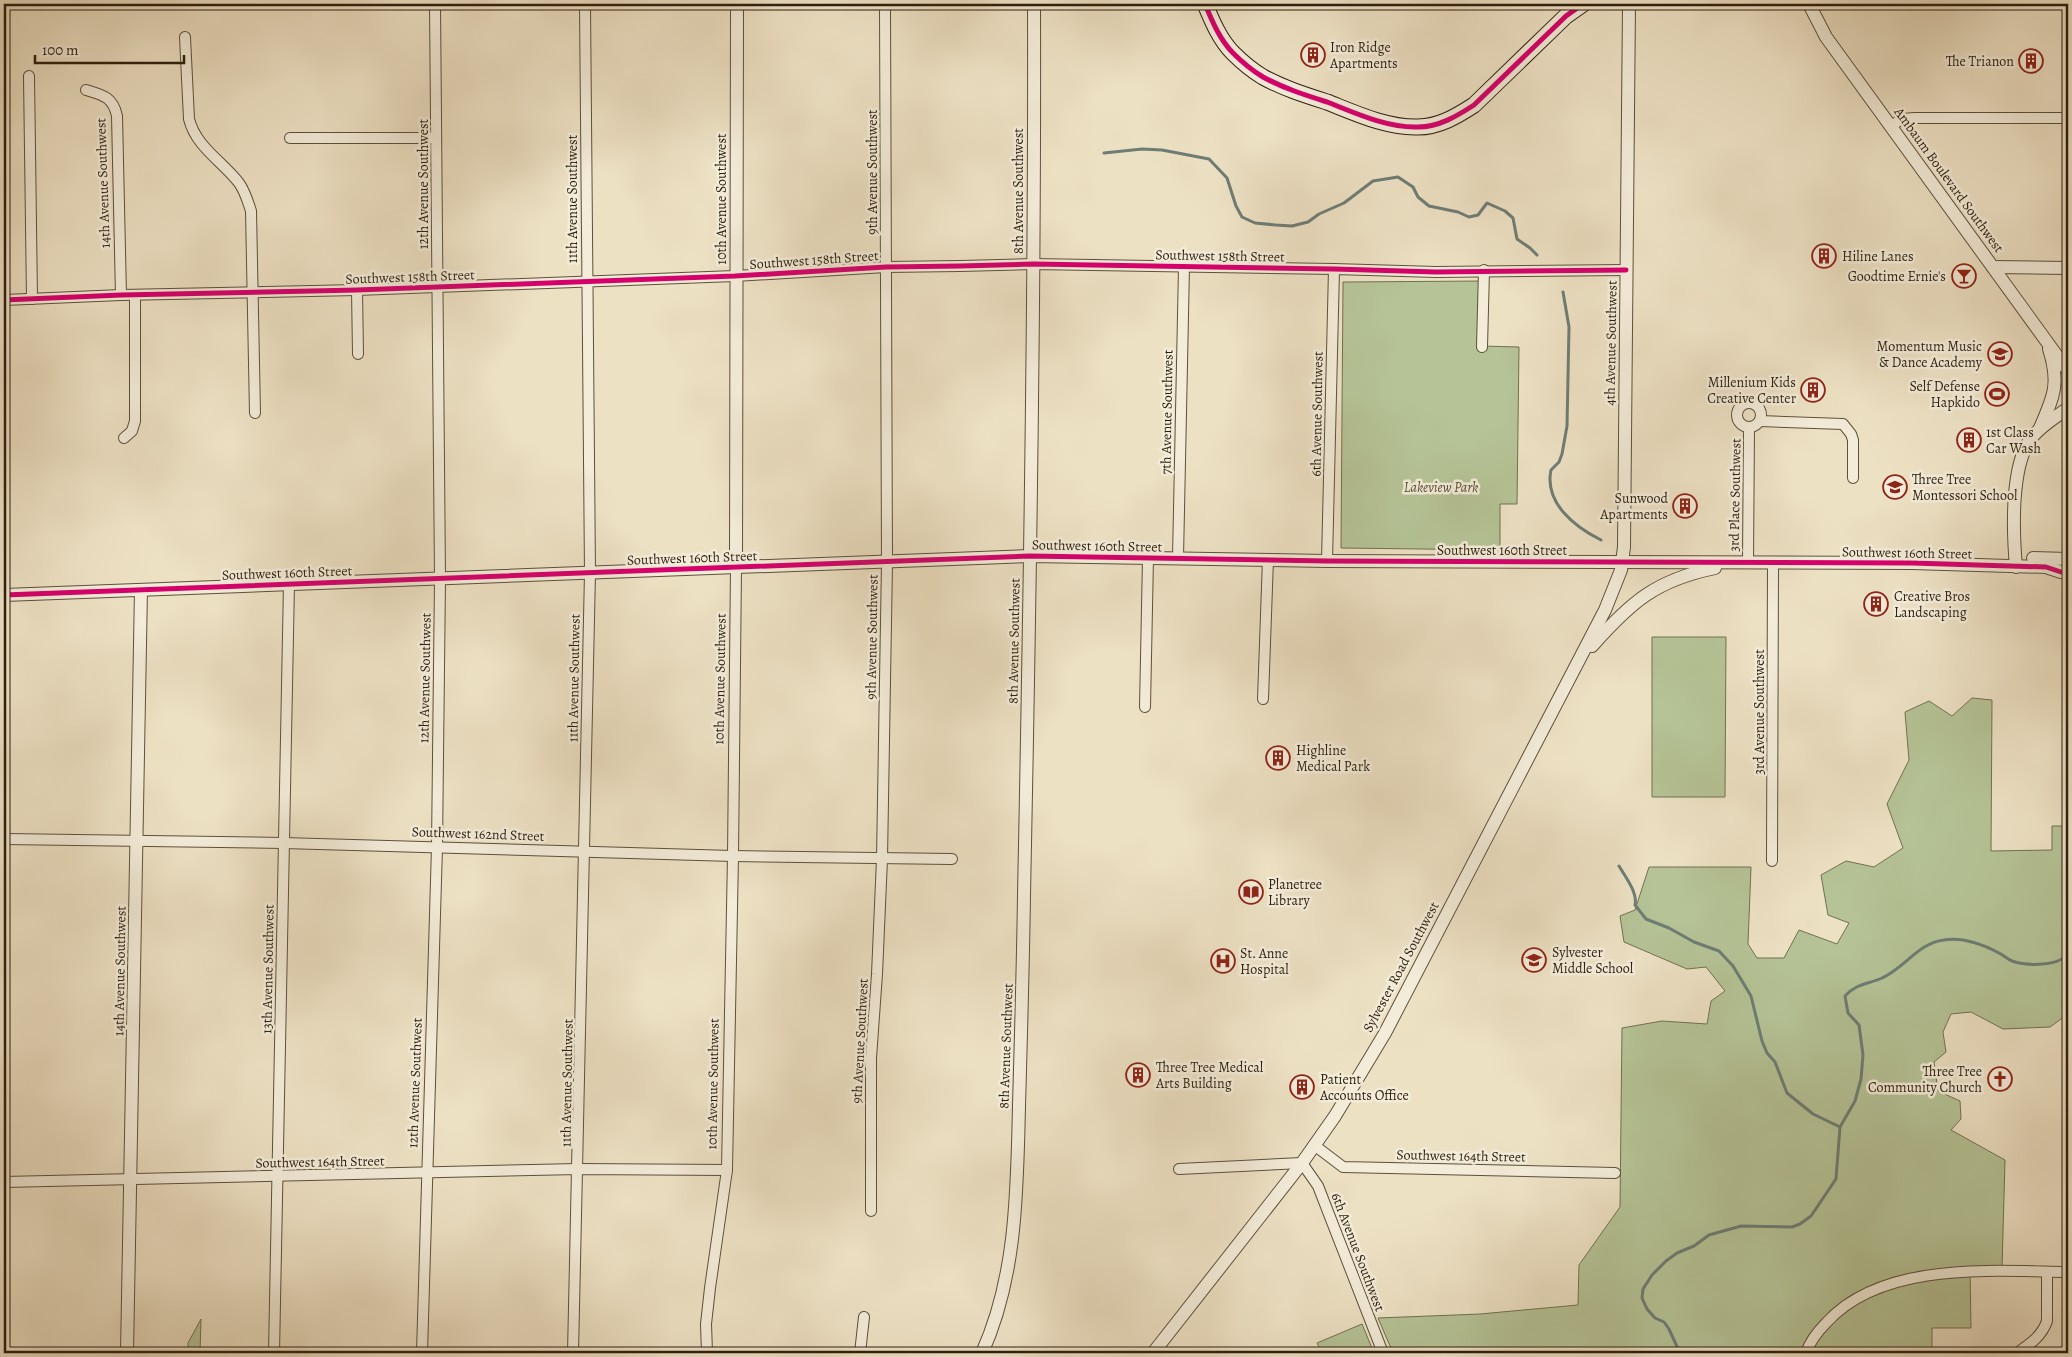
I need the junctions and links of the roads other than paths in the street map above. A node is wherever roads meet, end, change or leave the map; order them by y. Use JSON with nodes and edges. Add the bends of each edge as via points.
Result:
{"nodes":[{"id":1,"x":435,"y":4,"type":"edge"},
{"id":2,"x":585,"y":4,"type":"edge"},
{"id":3,"x":737,"y":4,"type":"edge"},
{"id":4,"x":885,"y":4,"type":"edge"},
{"id":5,"x":1034,"y":4,"type":"edge"},
{"id":6,"x":1205,"y":4,"type":"edge"},
{"id":7,"x":1583,"y":4,"type":"edge"},
{"id":8,"x":1629,"y":4,"type":"edge"},
{"id":9,"x":1808,"y":4,"type":"edge"},
{"id":10,"x":185,"y":37,"type":"dead end"},
{"id":11,"x":29,"y":76,"type":"dead end"},
{"id":12,"x":86,"y":90,"type":"dead end"},
{"id":13,"x":2068,"y":118,"type":"edge"},
{"id":14,"x":1891,"y":126,"type":"junction"},
{"id":15,"x":290,"y":138,"type":"dead end"},
{"id":16,"x":436,"y":138,"type":"junction"},
{"id":17,"x":1033,"y":264,"type":"junction"},
{"id":18,"x":886,"y":267,"type":"junction"},
{"id":19,"x":1184,"y":267,"type":"junction"},
{"id":20,"x":1993,"y":267,"type":"junction"},
{"id":21,"x":2068,"y":268,"type":"edge"},
{"id":22,"x":1334,"y":269,"type":"junction"},
{"id":23,"x":1484,"y":270,"type":"junction"},
{"id":24,"x":1626,"y":270,"type":"junction"},
{"id":25,"x":736,"y":276,"type":"junction"},
{"id":26,"x":586,"y":281,"type":"junction"},
{"id":27,"x":437,"y":287,"type":"junction"},
{"id":28,"x":357,"y":290,"type":"junction"},
{"id":29,"x":254,"y":292,"type":"junction"},
{"id":30,"x":121,"y":295,"type":"junction"},
{"id":31,"x":135,"y":295,"type":"junction"},
{"id":32,"x":32,"y":299,"type":"junction"},
{"id":33,"x":4,"y":300,"type":"edge"},
{"id":34,"x":2046,"y":339,"type":"junction"},
{"id":35,"x":1482,"y":347,"type":"dead end"},
{"id":36,"x":358,"y":354,"type":"dead end"},
{"id":37,"x":2068,"y":371,"type":"edge"},
{"id":38,"x":2068,"y":408,"type":"edge"},
{"id":39,"x":255,"y":413,"type":"dead end"},
{"id":40,"x":1760,"y":421,"type":"junction"},
{"id":41,"x":1749,"y":427,"type":"junction"},
{"id":42,"x":2039,"y":430,"type":"junction"},
{"id":43,"x":124,"y":438,"type":"dead end"},
{"id":44,"x":1852,"y":478,"type":"dead end"},
{"id":45,"x":1030,"y":556,"type":"junction"},
{"id":46,"x":1148,"y":558,"type":"junction"},
{"id":47,"x":1178,"y":558,"type":"junction"},
{"id":48,"x":1268,"y":559,"type":"junction"},
{"id":49,"x":2068,"y":559,"type":"edge"},
{"id":50,"x":1327,"y":561,"type":"junction"},
{"id":51,"x":1623,"y":562,"type":"junction"},
{"id":52,"x":2015,"y":562,"type":"junction"},
{"id":53,"x":887,"y":563,"type":"junction"},
{"id":54,"x":1745,"y":563,"type":"junction"},
{"id":55,"x":1773,"y":563,"type":"junction"},
{"id":56,"x":1980,"y":565,"type":"junction"},
{"id":57,"x":736,"y":568,"type":"junction"},
{"id":58,"x":2065,"y":572,"type":"edge"},
{"id":59,"x":590,"y":573,"type":"junction"},
{"id":60,"x":440,"y":579,"type":"junction"},
{"id":61,"x":289,"y":584,"type":"junction"},
{"id":62,"x":141,"y":590,"type":"junction"},
{"id":63,"x":4,"y":595,"type":"edge"},
{"id":64,"x":1582,"y":657,"type":"junction"},
{"id":65,"x":1263,"y":699,"type":"dead end"},
{"id":66,"x":1145,"y":707,"type":"dead end"},
{"id":67,"x":4,"y":839,"type":"edge"},
{"id":68,"x":138,"y":841,"type":"junction"},
{"id":69,"x":283,"y":843,"type":"junction"},
{"id":70,"x":437,"y":847,"type":"junction"},
{"id":71,"x":585,"y":851,"type":"junction"},
{"id":72,"x":733,"y":856,"type":"junction"},
{"id":73,"x":882,"y":859,"type":"junction"},
{"id":74,"x":952,"y":859,"type":"dead end"},
{"id":75,"x":1772,"y":861,"type":"dead end"},
{"id":76,"x":1314,"y":1145,"type":"junction"},
{"id":77,"x":1302,"y":1163,"type":"junction"},
{"id":78,"x":578,"y":1169,"type":"junction"},
{"id":79,"x":1179,"y":1169,"type":"dead end"},
{"id":80,"x":727,"y":1170,"type":"junction"},
{"id":81,"x":1615,"y":1173,"type":"dead end"},
{"id":82,"x":426,"y":1174,"type":"junction"},
{"id":83,"x":278,"y":1176,"type":"junction"},
{"id":84,"x":132,"y":1179,"type":"junction"},
{"id":85,"x":4,"y":1182,"type":"edge"},
{"id":86,"x":871,"y":1211,"type":"dead end"},
{"id":87,"x":2047,"y":1272,"type":"junction"},
{"id":88,"x":2068,"y":1272,"type":"edge"},
{"id":89,"x":864,"y":1316,"type":"dead end"},
{"id":90,"x":128,"y":1353,"type":"edge"},
{"id":91,"x":274,"y":1353,"type":"edge"},
{"id":92,"x":422,"y":1353,"type":"edge"},
{"id":93,"x":573,"y":1353,"type":"edge"},
{"id":94,"x":707,"y":1353,"type":"edge"},
{"id":95,"x":860,"y":1353,"type":"edge"},
{"id":96,"x":982,"y":1353,"type":"edge"},
{"id":97,"x":1153,"y":1353,"type":"edge"},
{"id":98,"x":1383,"y":1353,"type":"edge"},
{"id":99,"x":1806,"y":1353,"type":"edge"},
{"id":100,"x":2017,"y":1353,"type":"edge"}],
"edges":[{"from":1,"to":16,"type":"street","name":"12th Avenue Southwest"},
{"from":2,"to":26,"type":"street","name":"11th Avenue Southwest"},
{"from":3,"to":25,"type":"street","name":"10th Avenue Southwest"},
{"from":4,"to":18,"type":"street","name":"9th Avenue Southwest"},
{"from":5,"to":17,"type":"street","name":"8th Avenue Southwest"},
{"from":6,"to":7,"type":"main road","via":[[1232,53],[1263,77],[1368,117],[1404,127],[1439,124],[1458,116]]},
{"from":8,"to":24,"type":"street","name":"4th Avenue Southwest"},
{"from":9,"to":14,"type":"street","name":"Ambaum Boulevard Southwest","via":[[1823,32]]},
{"from":10,"to":29,"type":"street","via":[[192,128],[204,147],[239,184],[251,211]]},
{"from":11,"to":32,"type":"street"},
{"from":12,"to":30,"type":"street","name":"14th Avenue Southwest","via":[[110,98],[117,116]]},
{"from":13,"to":14,"type":"street","via":[[1914,118],[1902,119]]},
{"from":14,"to":20,"type":"street","name":"Ambaum Boulevard Southwest"},
{"from":15,"to":16,"type":"street"},
{"from":16,"to":27,"type":"street","name":"12th Avenue Southwest"},
{"from":17,"to":18,"type":"street","name":"Southwest 158th Street"},
{"from":17,"to":19,"type":"street","name":"Southwest 158th Street"},
{"from":17,"to":45,"type":"street","name":"8th Avenue Southwest"},
{"from":18,"to":25,"type":"street","name":"Southwest 158th Street"},
{"from":18,"to":53,"type":"street","name":"9th Avenue Southwest"},
{"from":19,"to":22,"type":"street","name":"Southwest 158th Street"},
{"from":19,"to":47,"type":"street","name":"7th Avenue Southwest"},
{"from":20,"to":21,"type":"street"},
{"from":20,"to":34,"type":"street","name":"Ambaum Boulevard Southwest"},
{"from":22,"to":23,"type":"street","name":"Southwest 158th Street"},
{"from":22,"to":50,"type":"street","name":"6th Avenue Southwest"},
{"from":23,"to":24,"type":"street","name":"Southwest 158th Street"},
{"from":23,"to":35,"type":"street"},
{"from":24,"to":51,"type":"street","name":"4th Avenue Southwest"},
{"from":25,"to":26,"type":"street","name":"Southwest 158th Street"},
{"from":25,"to":57,"type":"street","name":"10th Avenue Southwest"},
{"from":26,"to":27,"type":"street","name":"Southwest 158th Street"},
{"from":26,"to":59,"type":"street","name":"11th Avenue Southwest"},
{"from":27,"to":28,"type":"street","name":"Southwest 158th Street"},
{"from":27,"to":60,"type":"street","name":"12th Avenue Southwest"},
{"from":28,"to":29,"type":"street","name":"Southwest 158th Street"},
{"from":28,"to":36,"type":"street"},
{"from":29,"to":31,"type":"street","name":"Southwest 158th Street"},
{"from":29,"to":39,"type":"street"},
{"from":30,"to":31,"type":"street","name":"Southwest 158th Street"},
{"from":30,"to":32,"type":"street","name":"Southwest 158th Street"},
{"from":31,"to":43,"type":"street","via":[[135,421],[132,431]]},
{"from":32,"to":33,"type":"street","name":"Southwest 158th Street"},
{"from":34,"to":37,"type":"street","name":"Ambaum Boulevard Southwest"},
{"from":34,"to":42,"type":"street","via":[[2055,383],[2053,398]]},
{"from":38,"to":42,"type":"street"},
{"from":40,"to":41,"type":"street","name":"3rd Place Southwest"},
{"from":40,"to":41,"type":"street","name":"3rd Place Southwest","via":[[1757,406],[1746,404],[1739,410],[1738,417]]},
{"from":40,"to":44,"type":"street","via":[[1843,424],[1852,440]]},
{"from":41,"to":54,"type":"street","name":"3rd Place Southwest"},
{"from":42,"to":52,"type":"street","via":[[2025,448],[2018,469]]},
{"from":45,"to":46,"type":"street","name":"Southwest 160th Street"},
{"from":45,"to":53,"type":"street","name":"Southwest 160th Street"},
{"from":45,"to":96,"type":"street","name":"8th Avenue Southwest","via":[[1017,1189],[1005,1286]]},
{"from":46,"to":47,"type":"street","name":"Southwest 160th Street"},
{"from":46,"to":66,"type":"street"},
{"from":47,"to":48,"type":"street","name":"Southwest 160th Street"},
{"from":48,"to":50,"type":"street","name":"Southwest 160th Street"},
{"from":48,"to":65,"type":"street"},
{"from":49,"to":52,"type":"street","name":"Southwest 160th Street"},
{"from":50,"to":51,"type":"street","name":"Southwest 160th Street"},
{"from":51,"to":54,"type":"street","name":"Southwest 160th Street"},
{"from":51,"to":64,"type":"street","name":"Sylvester Road Southwest"},
{"from":52,"to":56,"type":"street","name":"Southwest 160th Street"},
{"from":52,"to":58,"type":"street","name":"Southwest 160th Street"},
{"from":53,"to":57,"type":"street","name":"Southwest 160th Street"},
{"from":53,"to":73,"type":"street","name":"9th Avenue Southwest"},
{"from":54,"to":55,"type":"street","name":"Southwest 160th Street"},
{"from":54,"to":64,"type":"street","via":[[1689,574],[1658,586],[1618,617]]},
{"from":55,"to":56,"type":"street","name":"Southwest 160th Street"},
{"from":55,"to":75,"type":"street","name":"3rd Avenue Southwest"},
{"from":56,"to":58,"type":"street","name":"Southwest 160th Street","via":[[1998,574]]},
{"from":57,"to":59,"type":"street","name":"Southwest 160th Street"},
{"from":57,"to":72,"type":"street","name":"10th Avenue Southwest"},
{"from":59,"to":60,"type":"street","name":"Southwest 160th Street"},
{"from":59,"to":71,"type":"street","name":"11th Avenue Southwest"},
{"from":60,"to":61,"type":"street","name":"Southwest 160th Street"},
{"from":60,"to":70,"type":"street","name":"12th Avenue Southwest"},
{"from":61,"to":62,"type":"street","name":"Southwest 160th Street"},
{"from":61,"to":69,"type":"street","name":"13th Avenue Southwest"},
{"from":62,"to":63,"type":"street","name":"Southwest 160th Street"},
{"from":62,"to":68,"type":"street","name":"14th Avenue Southwest"},
{"from":64,"to":76,"type":"street","name":"Sylvester Road Southwest","via":[[1384,1033]]},
{"from":67,"to":68,"type":"street","name":"Southwest 162nd Street"},
{"from":68,"to":69,"type":"street","name":"Southwest 162nd Street"},
{"from":68,"to":84,"type":"street","name":"14th Avenue Southwest"},
{"from":69,"to":70,"type":"street","name":"Southwest 162nd Street"},
{"from":69,"to":83,"type":"street","name":"13th Avenue Southwest"},
{"from":70,"to":71,"type":"street","name":"Southwest 162nd Street"},
{"from":70,"to":82,"type":"street","name":"12th Avenue Southwest"},
{"from":71,"to":72,"type":"street","name":"Southwest 162nd Street"},
{"from":71,"to":78,"type":"street","name":"11th Avenue Southwest"},
{"from":72,"to":73,"type":"street","name":"Southwest 162nd Street"},
{"from":72,"to":80,"type":"street","name":"10th Avenue Southwest"},
{"from":73,"to":74,"type":"street","name":"Southwest 162nd Street"},
{"from":73,"to":86,"type":"street","name":"9th Avenue Southwest","via":[[871,1058]]},
{"from":76,"to":77,"type":"street","name":"Sylvester Road Southwest"},
{"from":76,"to":81,"type":"street","name":"Southwest 164th Street","via":[[1343,1167]]},
{"from":77,"to":79,"type":"street"},
{"from":77,"to":97,"type":"street","name":"Sylvester Road Southwest"},
{"from":77,"to":98,"type":"street","name":"6th Avenue Southwest","via":[[1318,1186]]},
{"from":78,"to":80,"type":"street","name":"Southwest 164th Street"},
{"from":78,"to":82,"type":"street","name":"Southwest 164th Street"},
{"from":78,"to":93,"type":"street","name":"11th Avenue Southwest"},
{"from":80,"to":94,"type":"street","name":"10th Avenue Southwest","via":[[706,1324]]},
{"from":82,"to":83,"type":"street","name":"Southwest 164th Street"},
{"from":82,"to":92,"type":"street","name":"12th Avenue Southwest"},
{"from":83,"to":84,"type":"street","name":"Southwest 164th Street"},
{"from":83,"to":91,"type":"street","name":"13th Avenue Southwest"},
{"from":84,"to":85,"type":"street","name":"Southwest 164th Street"},
{"from":84,"to":90,"type":"street","name":"14th Avenue Southwest"},
{"from":87,"to":88,"type":"street"},
{"from":87,"to":99,"type":"street","via":[[1978,1271],[1936,1275],[1872,1290],[1851,1300],[1831,1317],[1813,1338]]},
{"from":87,"to":100,"type":"street","via":[[2047,1320],[2033,1342]]},
{"from":89,"to":95,"type":"street"}]}
